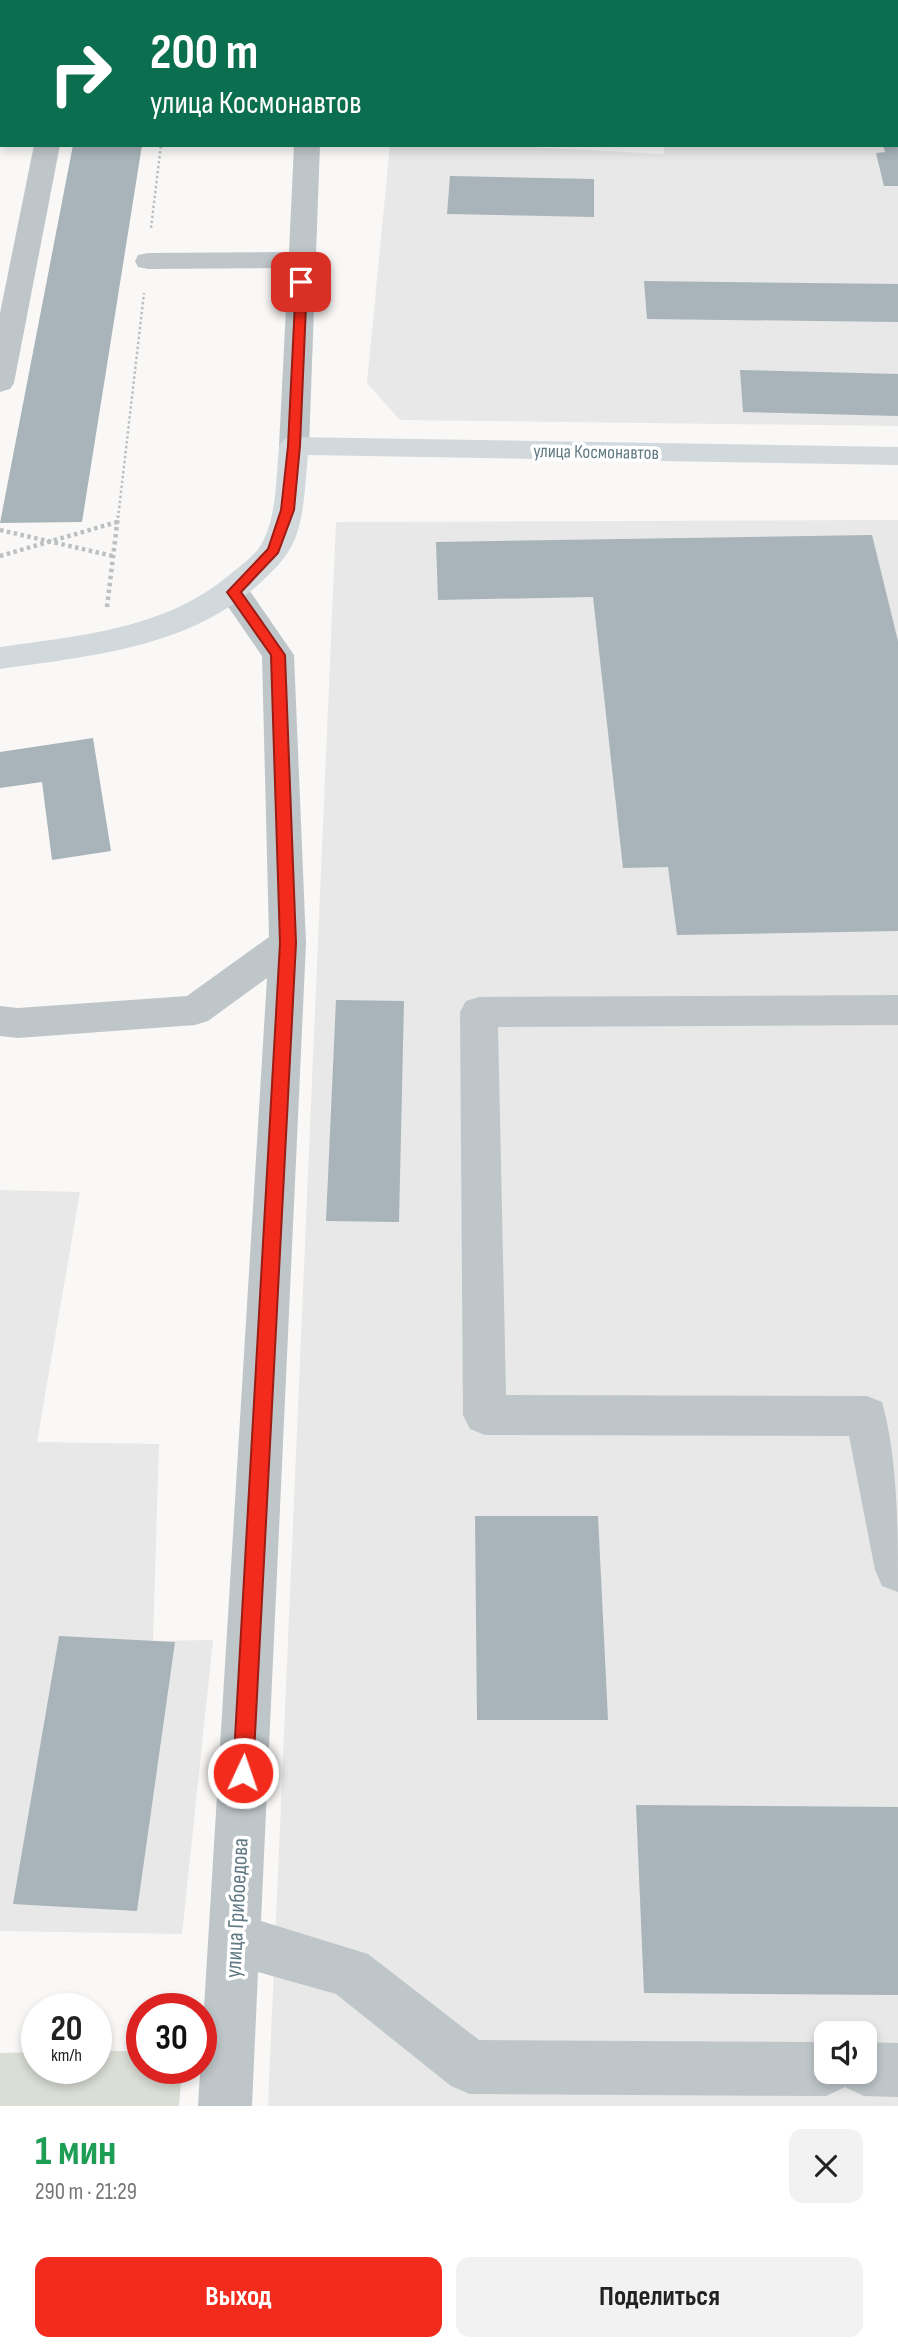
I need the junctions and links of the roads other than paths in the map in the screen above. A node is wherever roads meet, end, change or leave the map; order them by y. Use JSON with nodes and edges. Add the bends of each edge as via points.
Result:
{"nodes":[{"id":1,"x":47,"y":147,"type":"edge"},
{"id":2,"x":307,"y":147,"type":"edge"},
{"id":3,"x":302,"y":260,"type":"junction"},
{"id":4,"x":148,"y":261,"type":"road end"},
{"id":5,"x":0,"y":383,"type":"edge"},
{"id":6,"x":294,"y":446,"type":"junction"},
{"id":7,"x":898,"y":456,"type":"edge"},
{"id":8,"x":234,"y":592,"type":"junction"},
{"id":9,"x":0,"y":658,"type":"edge"},
{"id":10,"x":288,"y":943,"type":"junction"},
{"id":11,"x":898,"y":1010,"type":"edge"},
{"id":12,"x":0,"y":1021,"type":"edge"},
{"id":13,"x":898,"y":1570,"type":"edge"},
{"id":14,"x":234,"y":1939,"type":"junction"},
{"id":15,"x":814,"y":2069,"type":"edge"},
{"id":16,"x":877,"y":2069,"type":"edge"},
{"id":17,"x":898,"y":2070,"type":"edge"},
{"id":18,"x":225,"y":2106,"type":"edge"}],
"edges":[{"from":1,"to":5,"type":"street"},
{"from":2,"to":3,"type":"street"},
{"from":3,"to":4,"type":"street"},
{"from":3,"to":6,"type":"street"},
{"from":6,"to":7,"type":"main road","name":"улица Космонавтов"},
{"from":6,"to":8,"type":"main road","via":[[287,510],[274,550]]},
{"from":8,"to":9,"type":"main road","via":[[186,619],[125,639]]},
{"from":8,"to":10,"type":"street","name":"улица Грибоедова","via":[[278,655]]},
{"from":10,"to":12,"type":"street","via":[[195,1010]]},
{"from":10,"to":14,"type":"street","name":"улица Грибоедова"},
{"from":11,"to":13,"type":"street","via":[[479,1012],[485,1415],[867,1416]]},
{"from":14,"to":15,"type":"street","via":[[350,1972],[470,2067]]},
{"from":14,"to":18,"type":"street","name":"улица Грибоедова"},
{"from":16,"to":17,"type":"street"}]}
